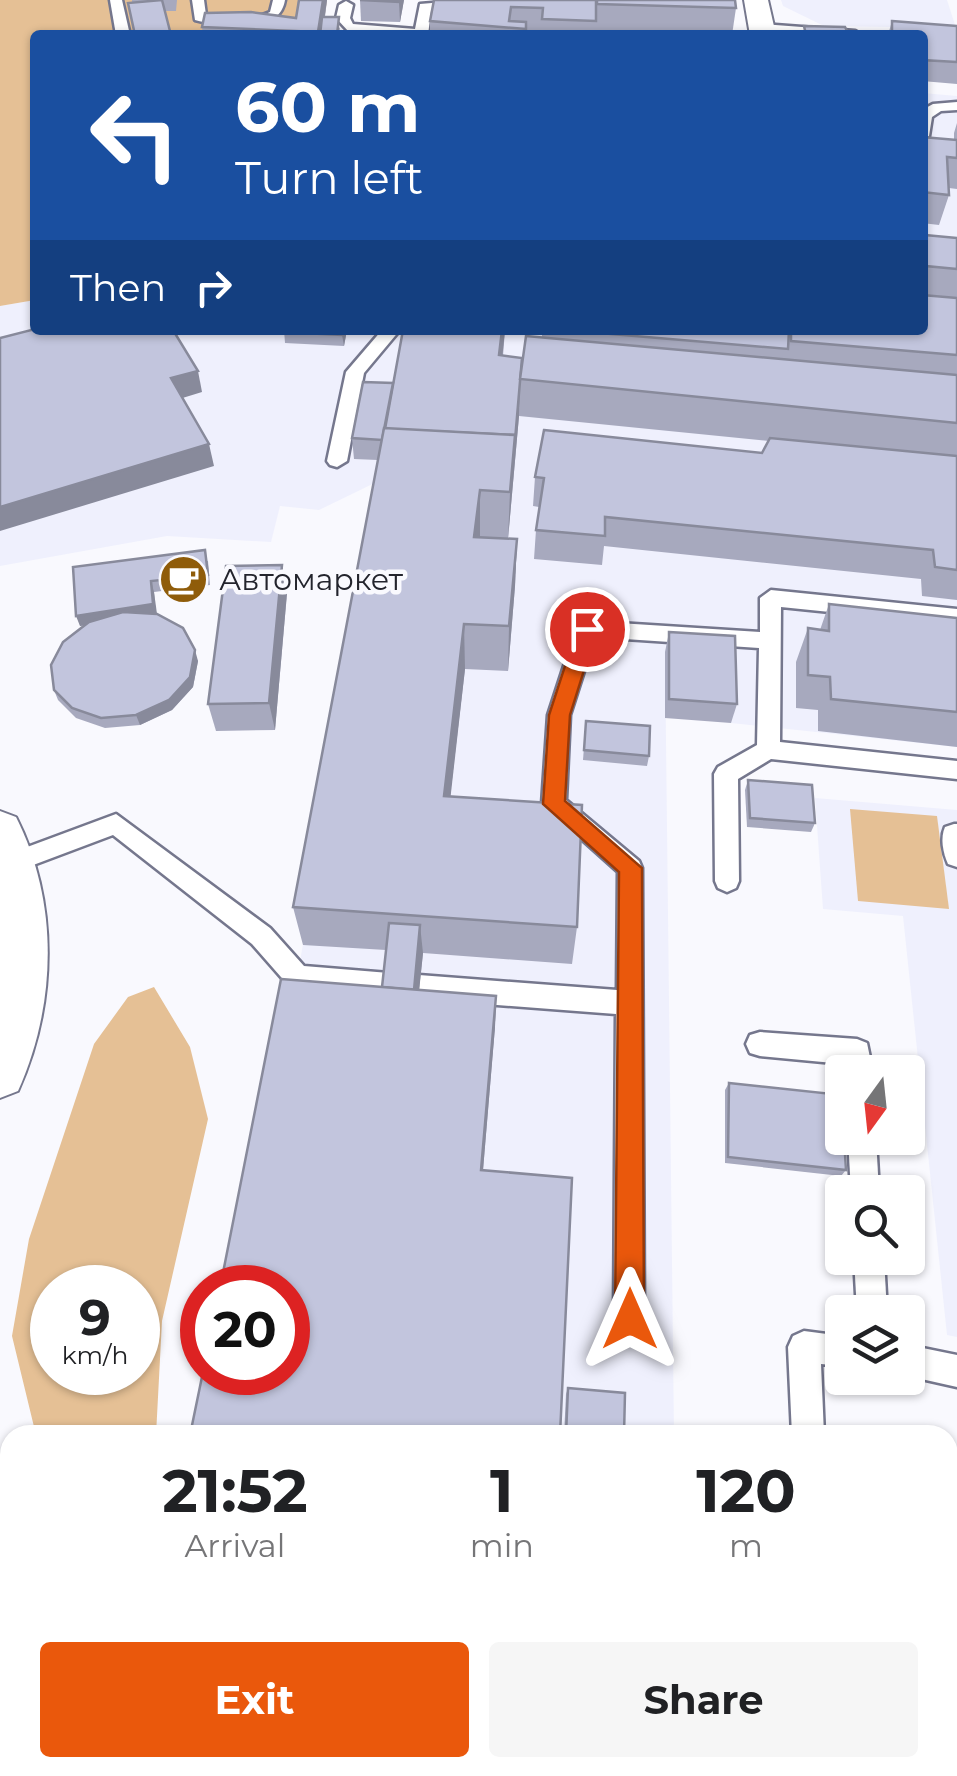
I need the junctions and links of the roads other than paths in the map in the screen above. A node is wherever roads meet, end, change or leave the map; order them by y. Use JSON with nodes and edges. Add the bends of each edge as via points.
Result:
{"nodes":[{"id":1,"x":116,"y":0,"type":"edge"},
{"id":2,"x":198,"y":0,"type":"edge"},
{"id":3,"x":279,"y":0,"type":"edge"},
{"id":4,"x":462,"y":0,"type":"edge"},
{"id":5,"x":756,"y":0,"type":"edge"},
{"id":6,"x":346,"y":5,"type":"dead end"},
{"id":7,"x":122,"y":30,"type":"edge"},
{"id":8,"x":373,"y":30,"type":"edge"},
{"id":9,"x":422,"y":30,"type":"edge"},
{"id":10,"x":762,"y":30,"type":"edge"},
{"id":11,"x":957,"y":106,"type":"edge"},
{"id":12,"x":928,"y":113,"type":"edge"},
{"id":13,"x":387,"y":335,"type":"edge"},
{"id":14,"x":337,"y":461,"type":"dead end"},
{"id":15,"x":957,"y":617,"type":"edge"},
{"id":16,"x":770,"y":641,"type":"junction"},
{"id":17,"x":768,"y":750,"type":"junction"},
{"id":18,"x":957,"y":770,"type":"edge"},
{"id":19,"x":957,"y":834,"type":"edge"},
{"id":20,"x":6,"y":847,"type":"edge"},
{"id":21,"x":957,"y":857,"type":"edge"},
{"id":22,"x":727,"y":881,"type":"dead end"},
{"id":23,"x":389,"y":985,"type":"edge"},
{"id":24,"x":419,"y":987,"type":"edge"},
{"id":25,"x":631,"y":1003,"type":"junction"},
{"id":26,"x":760,"y":1044,"type":"dead end"},
{"id":27,"x":858,"y":1055,"type":"edge"},
{"id":28,"x":0,"y":1074,"type":"edge"},
{"id":29,"x":630,"y":1319,"type":"dead end"},
{"id":30,"x":825,"y":1349,"type":"edge"},
{"id":31,"x":925,"y":1364,"type":"edge"},
{"id":32,"x":957,"y":1371,"type":"edge"},
{"id":33,"x":808,"y":1425,"type":"edge"}],
"edges":[{"from":1,"to":7,"type":"lane"},
{"from":2,"to":3,"type":"lane","via":[[200,18],[214,21],[270,18]]},
{"from":4,"to":9,"type":"lane","via":[[426,8]]},
{"from":5,"to":10,"type":"street"},
{"from":6,"to":8,"type":"lane","via":[[349,28]]},
{"from":11,"to":12,"type":"lane"},
{"from":13,"to":14,"type":"lane","via":[[356,372]]},
{"from":15,"to":16,"type":"lane","via":[[771,598]]},
{"from":16,"to":17,"type":"lane"},
{"from":16,"to":25,"type":"lane","via":[[587,629],[559,715],[554,804],[630,868]]},
{"from":17,"to":18,"type":"lane"},
{"from":17,"to":22,"type":"lane","via":[[726,774]]},
{"from":19,"to":21,"type":"lane"},
{"from":20,"to":23,"type":"lane","via":[[116,824],[260,936],[297,978]]},
{"from":20,"to":28,"type":"street","via":[[26,930]]},
{"from":24,"to":25,"type":"lane"},
{"from":25,"to":29,"type":"lane"},
{"from":26,"to":27,"type":"lane"},
{"from":30,"to":33,"type":"lane","via":[[804,1347]]},
{"from":31,"to":32,"type":"lane"}]}
